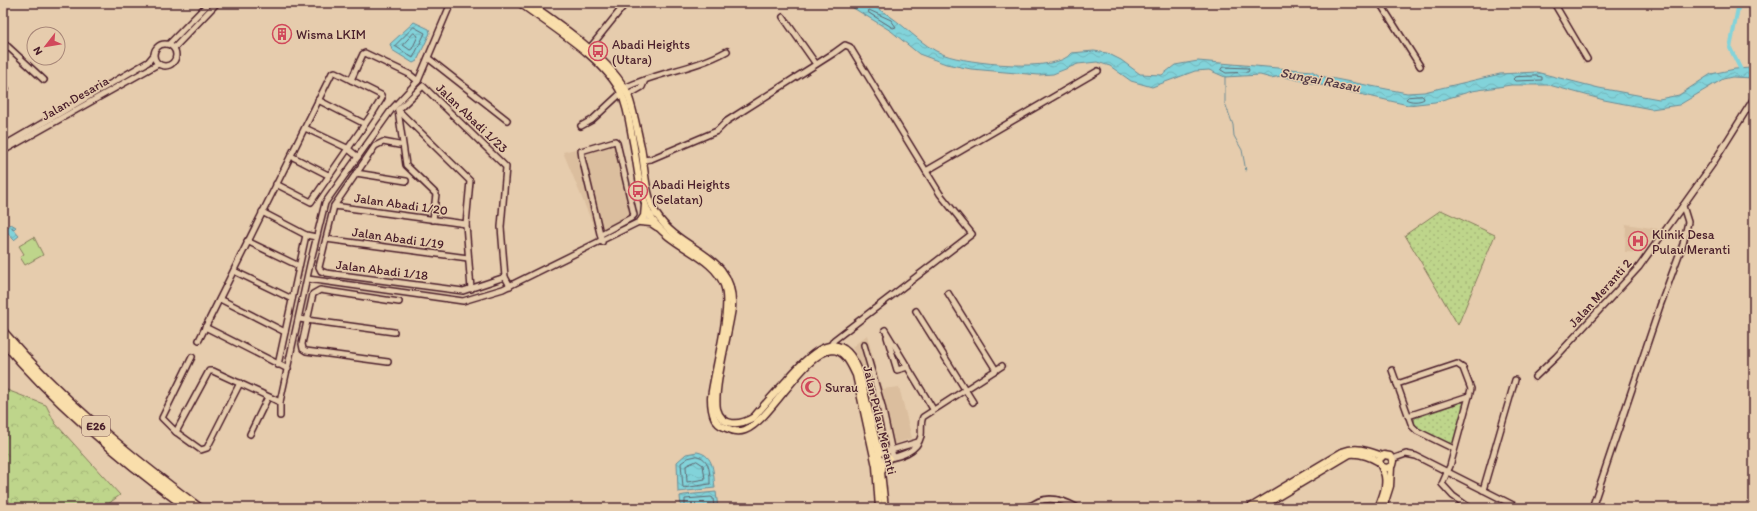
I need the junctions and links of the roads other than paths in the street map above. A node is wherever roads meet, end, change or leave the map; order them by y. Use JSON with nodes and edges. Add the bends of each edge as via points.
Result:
{"nodes":[{"id":1,"x":209,"y":3,"type":"edge"},
{"id":2,"x":217,"y":3,"type":"edge"},
{"id":3,"x":451,"y":3,"type":"edge"},
{"id":4,"x":520,"y":3,"type":"edge"},
{"id":5,"x":529,"y":3,"type":"edge"},
{"id":6,"x":626,"y":3,"type":"edge"},
{"id":7,"x":1380,"y":3,"type":"edge"},
{"id":8,"x":1554,"y":3,"type":"edge"},
{"id":9,"x":783,"y":17,"type":"dead end"},
{"id":10,"x":3,"y":42,"type":"edge"},
{"id":11,"x":172,"y":46,"type":"junction"},
{"id":12,"x":589,"y":49,"type":"junction"},
{"id":13,"x":727,"y":51,"type":"dead end"},
{"id":14,"x":153,"y":56,"type":"junction"},
{"id":15,"x":428,"y":58,"type":"junction"},
{"id":16,"x":1587,"y":59,"type":"dead end"},
{"id":17,"x":158,"y":64,"type":"junction"},
{"id":18,"x":816,"y":64,"type":"junction"},
{"id":19,"x":1420,"y":66,"type":"dead end"},
{"id":20,"x":1098,"y":71,"type":"dead end"},
{"id":21,"x":44,"y":80,"type":"dead end"},
{"id":22,"x":351,"y":80,"type":"junction"},
{"id":23,"x":645,"y":80,"type":"junction"},
{"id":24,"x":418,"y":81,"type":"junction"},
{"id":25,"x":623,"y":91,"type":"junction"},
{"id":26,"x":628,"y":95,"type":"junction"},
{"id":27,"x":1754,"y":98,"type":"edge"},
{"id":28,"x":318,"y":100,"type":"junction"},
{"id":29,"x":398,"y":110,"type":"junction"},
{"id":30,"x":507,"y":120,"type":"dead end"},
{"id":31,"x":365,"y":124,"type":"junction"},
{"id":32,"x":582,"y":126,"type":"dead end"},
{"id":33,"x":305,"y":128,"type":"junction"},
{"id":34,"x":399,"y":145,"type":"dead end"},
{"id":35,"x":3,"y":146,"type":"edge"},
{"id":36,"x":347,"y":148,"type":"junction"},
{"id":37,"x":3,"y":151,"type":"edge"},
{"id":38,"x":290,"y":156,"type":"junction"},
{"id":39,"x":358,"y":157,"type":"junction"},
{"id":40,"x":643,"y":160,"type":"junction"},
{"id":41,"x":926,"y":171,"type":"junction"},
{"id":42,"x":356,"y":174,"type":"junction"},
{"id":43,"x":328,"y":175,"type":"junction"},
{"id":44,"x":406,"y":181,"type":"dead end"},
{"id":45,"x":276,"y":184,"type":"junction"},
{"id":46,"x":645,"y":201,"type":"junction"},
{"id":47,"x":334,"y":206,"type":"junction"},
{"id":48,"x":1683,"y":206,"type":"junction"},
{"id":49,"x":262,"y":212,"type":"junction"},
{"id":50,"x":654,"y":215,"type":"junction"},
{"id":51,"x":433,"y":220,"type":"junction"},
{"id":52,"x":640,"y":222,"type":"junction"},
{"id":53,"x":466,"y":224,"type":"junction"},
{"id":54,"x":660,"y":229,"type":"junction"},
{"id":55,"x":601,"y":234,"type":"junction"},
{"id":56,"x":306,"y":235,"type":"junction"},
{"id":57,"x":316,"y":237,"type":"junction"},
{"id":58,"x":326,"y":239,"type":"junction"},
{"id":59,"x":247,"y":241,"type":"junction"},
{"id":60,"x":602,"y":242,"type":"junction"},
{"id":61,"x":468,"y":258,"type":"junction"},
{"id":62,"x":299,"y":266,"type":"junction"},
{"id":63,"x":234,"y":271,"type":"junction"},
{"id":64,"x":505,"y":276,"type":"junction"},
{"id":65,"x":308,"y":279,"type":"junction"},
{"id":66,"x":510,"y":286,"type":"junction"},
{"id":67,"x":471,"y":289,"type":"junction"},
{"id":68,"x":948,"y":293,"type":"dead end"},
{"id":69,"x":220,"y":299,"type":"junction"},
{"id":70,"x":292,"y":299,"type":"junction"},
{"id":71,"x":399,"y":302,"type":"dead end"},
{"id":72,"x":916,"y":311,"type":"dead end"},
{"id":73,"x":299,"y":319,"type":"junction"},
{"id":74,"x":308,"y":320,"type":"junction"},
{"id":75,"x":205,"y":327,"type":"junction"},
{"id":76,"x":3,"y":332,"type":"edge"},
{"id":77,"x":285,"y":332,"type":"junction"},
{"id":78,"x":394,"y":332,"type":"dead end"},
{"id":79,"x":199,"y":340,"type":"dead end"},
{"id":80,"x":3,"y":341,"type":"edge"},
{"id":81,"x":831,"y":345,"type":"junction"},
{"id":82,"x":864,"y":345,"type":"dead end"},
{"id":83,"x":192,"y":357,"type":"dead end"},
{"id":84,"x":388,"y":362,"type":"dead end"},
{"id":85,"x":1002,"y":366,"type":"dead end"},
{"id":86,"x":283,"y":367,"type":"junction"},
{"id":87,"x":908,"y":367,"type":"junction"},
{"id":88,"x":996,"y":370,"type":"junction"},
{"id":89,"x":1392,"y":370,"type":"dead end"},
{"id":90,"x":1535,"y":377,"type":"dead end"},
{"id":91,"x":1515,"y":380,"type":"dead end"},
{"id":92,"x":240,"y":383,"type":"junction"},
{"id":93,"x":1397,"y":384,"type":"junction"},
{"id":94,"x":964,"y":390,"type":"junction"},
{"id":95,"x":1469,"y":396,"type":"junction"},
{"id":96,"x":268,"y":397,"type":"junction"},
{"id":97,"x":280,"y":402,"type":"junction"},
{"id":98,"x":973,"y":402,"type":"dead end"},
{"id":99,"x":934,"y":409,"type":"junction"},
{"id":100,"x":280,"y":416,"type":"dead end"},
{"id":101,"x":1408,"y":416,"type":"junction"},
{"id":102,"x":176,"y":432,"type":"junction"},
{"id":103,"x":250,"y":434,"type":"dead end"},
{"id":104,"x":877,"y":444,"type":"junction"},
{"id":105,"x":1454,"y":449,"type":"junction"},
{"id":106,"x":890,"y":455,"type":"junction"},
{"id":107,"x":1382,"y":456,"type":"junction"},
{"id":108,"x":877,"y":458,"type":"junction"},
{"id":109,"x":1392,"y":459,"type":"junction"},
{"id":110,"x":1381,"y":465,"type":"junction"},
{"id":111,"x":1391,"y":467,"type":"junction"},
{"id":112,"x":882,"y":470,"type":"junction"},
{"id":113,"x":1448,"y":472,"type":"junction"},
{"id":114,"x":1483,"y":490,"type":"junction"},
{"id":115,"x":1030,"y":507,"type":"edge"},
{"id":116,"x":188,"y":508,"type":"edge"},
{"id":117,"x":200,"y":508,"type":"edge"},
{"id":118,"x":879,"y":508,"type":"edge"},
{"id":119,"x":885,"y":508,"type":"edge"},
{"id":120,"x":1020,"y":508,"type":"edge"},
{"id":121,"x":1078,"y":508,"type":"edge"},
{"id":122,"x":1249,"y":508,"type":"edge"},
{"id":123,"x":1259,"y":508,"type":"edge"},
{"id":124,"x":1378,"y":508,"type":"edge"},
{"id":125,"x":1383,"y":508,"type":"edge"},
{"id":126,"x":1470,"y":508,"type":"edge"},
{"id":127,"x":1519,"y":508,"type":"edge"},
{"id":128,"x":1592,"y":508,"type":"edge"}],
"edges":[{"from":1,"to":11,"type":"street","name":"Jalan Desaria"},
{"from":2,"to":11,"type":"street","name":"Jalan Desaria"},
{"from":3,"to":15,"type":"street"},
{"from":4,"to":25,"type":"main road","name":"Jalan Pulau Meranti","via":[[602,67]]},
{"from":5,"to":12,"type":"main road","name":"Jalan Pulau Meranti"},
{"from":6,"to":12,"type":"street"},
{"from":7,"to":19,"type":"street"},
{"from":8,"to":16,"type":"street"},
{"from":9,"to":18,"type":"street"},
{"from":10,"to":21,"type":"street"},
{"from":11,"to":14,"type":"street","name":"Jalan Desaria","via":[[159,45]]},
{"from":11,"to":17,"type":"street","name":"Jalan Desaria","via":[[176,54],[173,62],[164,66]]},
{"from":12,"to":25,"type":"main road","name":"Jalan Pulau Meranti","via":[[610,67]]},
{"from":13,"to":23,"type":"street","via":[[692,67]]},
{"from":14,"to":17,"type":"street"},
{"from":14,"to":35,"type":"street","name":"Jalan Desaria","via":[[148,62]]},
{"from":15,"to":24,"type":"street"},
{"from":15,"to":30,"type":"street"},
{"from":17,"to":37,"type":"street","name":"Jalan Desaria"},
{"from":18,"to":40,"type":"street","via":[[727,121],[720,130],[657,157]]},
{"from":18,"to":41,"type":"street","via":[[845,46],[850,47]]},
{"from":20,"to":41,"type":"street"},
{"from":22,"to":24,"type":"street","via":[[363,54],[368,53]]},
{"from":22,"to":28,"type":"street","via":[[332,73]]},
{"from":22,"to":31,"type":"street","via":[[381,95],[382,98]]},
{"from":23,"to":25,"type":"street"},
{"from":23,"to":26,"type":"street","via":[[642,87]]},
{"from":24,"to":39,"type":"street","via":[[392,109]]},
{"from":25,"to":26,"type":"main road","name":"Jalan Pulau Meranti"},
{"from":25,"to":32,"type":"street"},
{"from":25,"to":46,"type":"main road","name":"Jalan Pulau Meranti"},
{"from":26,"to":40,"type":"main road","name":"Jalan Pulau Meranti"},
{"from":27,"to":48,"type":"street","name":"Jalan Meranti 2"},
{"from":28,"to":31,"type":"street"},
{"from":28,"to":33,"type":"street"},
{"from":29,"to":51,"type":"street","via":[[406,165],[436,194]]},
{"from":29,"to":53,"type":"street","via":[[470,181]]},
{"from":29,"to":64,"type":"street","name":"Jalan Abadi 1/23","via":[[423,86],[506,167],[500,227]]},
{"from":31,"to":36,"type":"street"},
{"from":33,"to":36,"type":"street"},
{"from":33,"to":38,"type":"street"},
{"from":34,"to":42,"type":"street","via":[[379,143]]},
{"from":36,"to":39,"type":"street"},
{"from":36,"to":43,"type":"street"},
{"from":38,"to":43,"type":"street"},
{"from":38,"to":45,"type":"street"},
{"from":39,"to":57,"type":"street","via":[[325,203]]},
{"from":40,"to":50,"type":"main road","name":"Jalan Pulau Meranti"},
{"from":41,"to":81,"type":"street","via":[[946,203],[972,234],[882,302]]},
{"from":42,"to":44,"type":"street"},
{"from":42,"to":47,"type":"street"},
{"from":43,"to":45,"type":"street","via":[[310,202]]},
{"from":45,"to":49,"type":"street"},
{"from":46,"to":50,"type":"main road","name":"Jalan Pulau Meranti"},
{"from":46,"to":52,"type":"main road","via":[[646,210]]},
{"from":47,"to":51,"type":"street","name":"Jalan Abadi 1/20"},
{"from":47,"to":58,"type":"street","name":"Jalan Abadi 1/18"},
{"from":48,"to":90,"type":"street","name":"Jalan Meranti 2","via":[[1639,267]]},
{"from":48,"to":128,"type":"street","via":[[1688,222],[1684,244],[1660,306]]},
{"from":49,"to":56,"type":"street"},
{"from":49,"to":59,"type":"street"},
{"from":50,"to":52,"type":"street"},
{"from":50,"to":54,"type":"main road","name":"Jalan Pulau Meranti"},
{"from":50,"to":81,"type":"main road","name":"Jalan Pulau Meranti","via":[[670,230],[717,264],[730,284],[732,308],[717,393],[717,408],[724,420],[742,424],[754,417],[810,355]]},
{"from":51,"to":53,"type":"street","name":"Jalan Abadi 1/20"},
{"from":52,"to":54,"type":"main road","via":[[651,223]]},
{"from":52,"to":60,"type":"street"},
{"from":53,"to":61,"type":"street"},
{"from":54,"to":108,"type":"main road","name":"Jalan Pulau Meranti","via":[[673,241],[714,268],[725,286],[727,309],[711,398],[712,411],[720,426],[736,432],[752,426],[804,369],[821,354],[832,350],[842,353],[856,375]]},
{"from":55,"to":55,"type":"street","via":[[634,215],[616,142],[581,150]]},
{"from":55,"to":60,"type":"street"},
{"from":56,"to":57,"type":"street"},
{"from":56,"to":62,"type":"street"},
{"from":57,"to":65,"type":"street"},
{"from":58,"to":61,"type":"street","name":"Jalan Abadi 1/19"},
{"from":58,"to":67,"type":"street","name":"Jalan Abadi 1/18","via":[[319,267],[324,273],[444,289]]},
{"from":59,"to":62,"type":"street"},
{"from":59,"to":63,"type":"street"},
{"from":60,"to":66,"type":"street"},
{"from":61,"to":67,"type":"street"},
{"from":62,"to":70,"type":"street"},
{"from":63,"to":69,"type":"street"},
{"from":63,"to":70,"type":"street"},
{"from":64,"to":66,"type":"street","name":"Jalan Abadi 1/23"},
{"from":64,"to":67,"type":"street","name":"Jalan Abadi 1/18"},
{"from":65,"to":66,"type":"street","via":[[457,301],[470,300]]},
{"from":65,"to":73,"type":"street"},
{"from":68,"to":88,"type":"street"},
{"from":69,"to":75,"type":"street"},
{"from":69,"to":77,"type":"street"},
{"from":70,"to":77,"type":"street"},
{"from":71,"to":74,"type":"street","via":[[320,290],[313,294]]},
{"from":72,"to":94,"type":"street"},
{"from":73,"to":74,"type":"street"},
{"from":73,"to":86,"type":"street"},
{"from":74,"to":78,"type":"street"},
{"from":74,"to":84,"type":"street","via":[[302,347],[306,351]]},
{"from":75,"to":79,"type":"street"},
{"from":75,"to":86,"type":"street"},
{"from":76,"to":117,"type":"highway","number":"E26","via":[[76,410],[138,463]]},
{"from":77,"to":86,"type":"street"},
{"from":80,"to":116,"type":"highway","number":"E26","via":[[72,414],[135,469]]},
{"from":81,"to":104,"type":"main road","name":"Jalan Pulau Meranti","via":[[842,347],[857,363]]},
{"from":82,"to":106,"type":"street","via":[[882,406]]},
{"from":83,"to":102,"type":"street","via":[[162,418]]},
{"from":85,"to":88,"type":"street"},
{"from":86,"to":97,"type":"street"},
{"from":87,"to":87,"type":"street","via":[[896,349],[885,330],[898,370]]},
{"from":87,"to":99,"type":"street"},
{"from":88,"to":94,"type":"street"},
{"from":89,"to":93,"type":"street"},
{"from":91,"to":114,"type":"street"},
{"from":92,"to":96,"type":"street"},
{"from":92,"to":102,"type":"street","via":[[213,371],[208,372]]},
{"from":92,"to":102,"type":"street","via":[[206,449],[201,450]]},
{"from":93,"to":95,"type":"street","via":[[1456,364],[1463,368],[1470,389]]},
{"from":93,"to":101,"type":"street"},
{"from":94,"to":98,"type":"street"},
{"from":94,"to":99,"type":"street"},
{"from":95,"to":101,"type":"street"},
{"from":95,"to":105,"type":"street"},
{"from":96,"to":97,"type":"street"},
{"from":96,"to":103,"type":"street"},
{"from":97,"to":100,"type":"street"},
{"from":99,"to":106,"type":"street","via":[[923,417],[918,442]]},
{"from":101,"to":105,"type":"street","via":[[1417,431]]},
{"from":104,"to":106,"type":"main road"},
{"from":104,"to":108,"type":"main road","name":"Jalan Pulau Meranti"},
{"from":105,"to":113,"type":"street"},
{"from":106,"to":108,"type":"street"},
{"from":106,"to":112,"type":"main road"},
{"from":107,"to":109,"type":"main road","via":[[1388,455]]},
{"from":107,"to":110,"type":"main road"},
{"from":107,"to":122,"type":"main road","via":[[1355,448],[1342,452]]},
{"from":108,"to":112,"type":"main road","name":"Jalan Pulau Meranti"},
{"from":108,"to":118,"type":"main road","name":"Jalan Pulau Meranti"},
{"from":109,"to":111,"type":"main road"},
{"from":109,"to":113,"type":"street","via":[[1411,455]]},
{"from":110,"to":111,"type":"main road"},
{"from":110,"to":123,"type":"main road","via":[[1359,453],[1350,454]]},
{"from":110,"to":124,"type":"main road","via":[[1385,485]]},
{"from":111,"to":125,"type":"main road","via":[[1390,486]]},
{"from":112,"to":119,"type":"main road","name":"Jalan Pulau Meranti"},
{"from":113,"to":114,"type":"street"},
{"from":113,"to":126,"type":"street","via":[[1443,486]]},
{"from":114,"to":127,"type":"street"},
{"from":115,"to":120,"type":"street"},
{"from":115,"to":121,"type":"street","via":[[1048,499]]}]}
